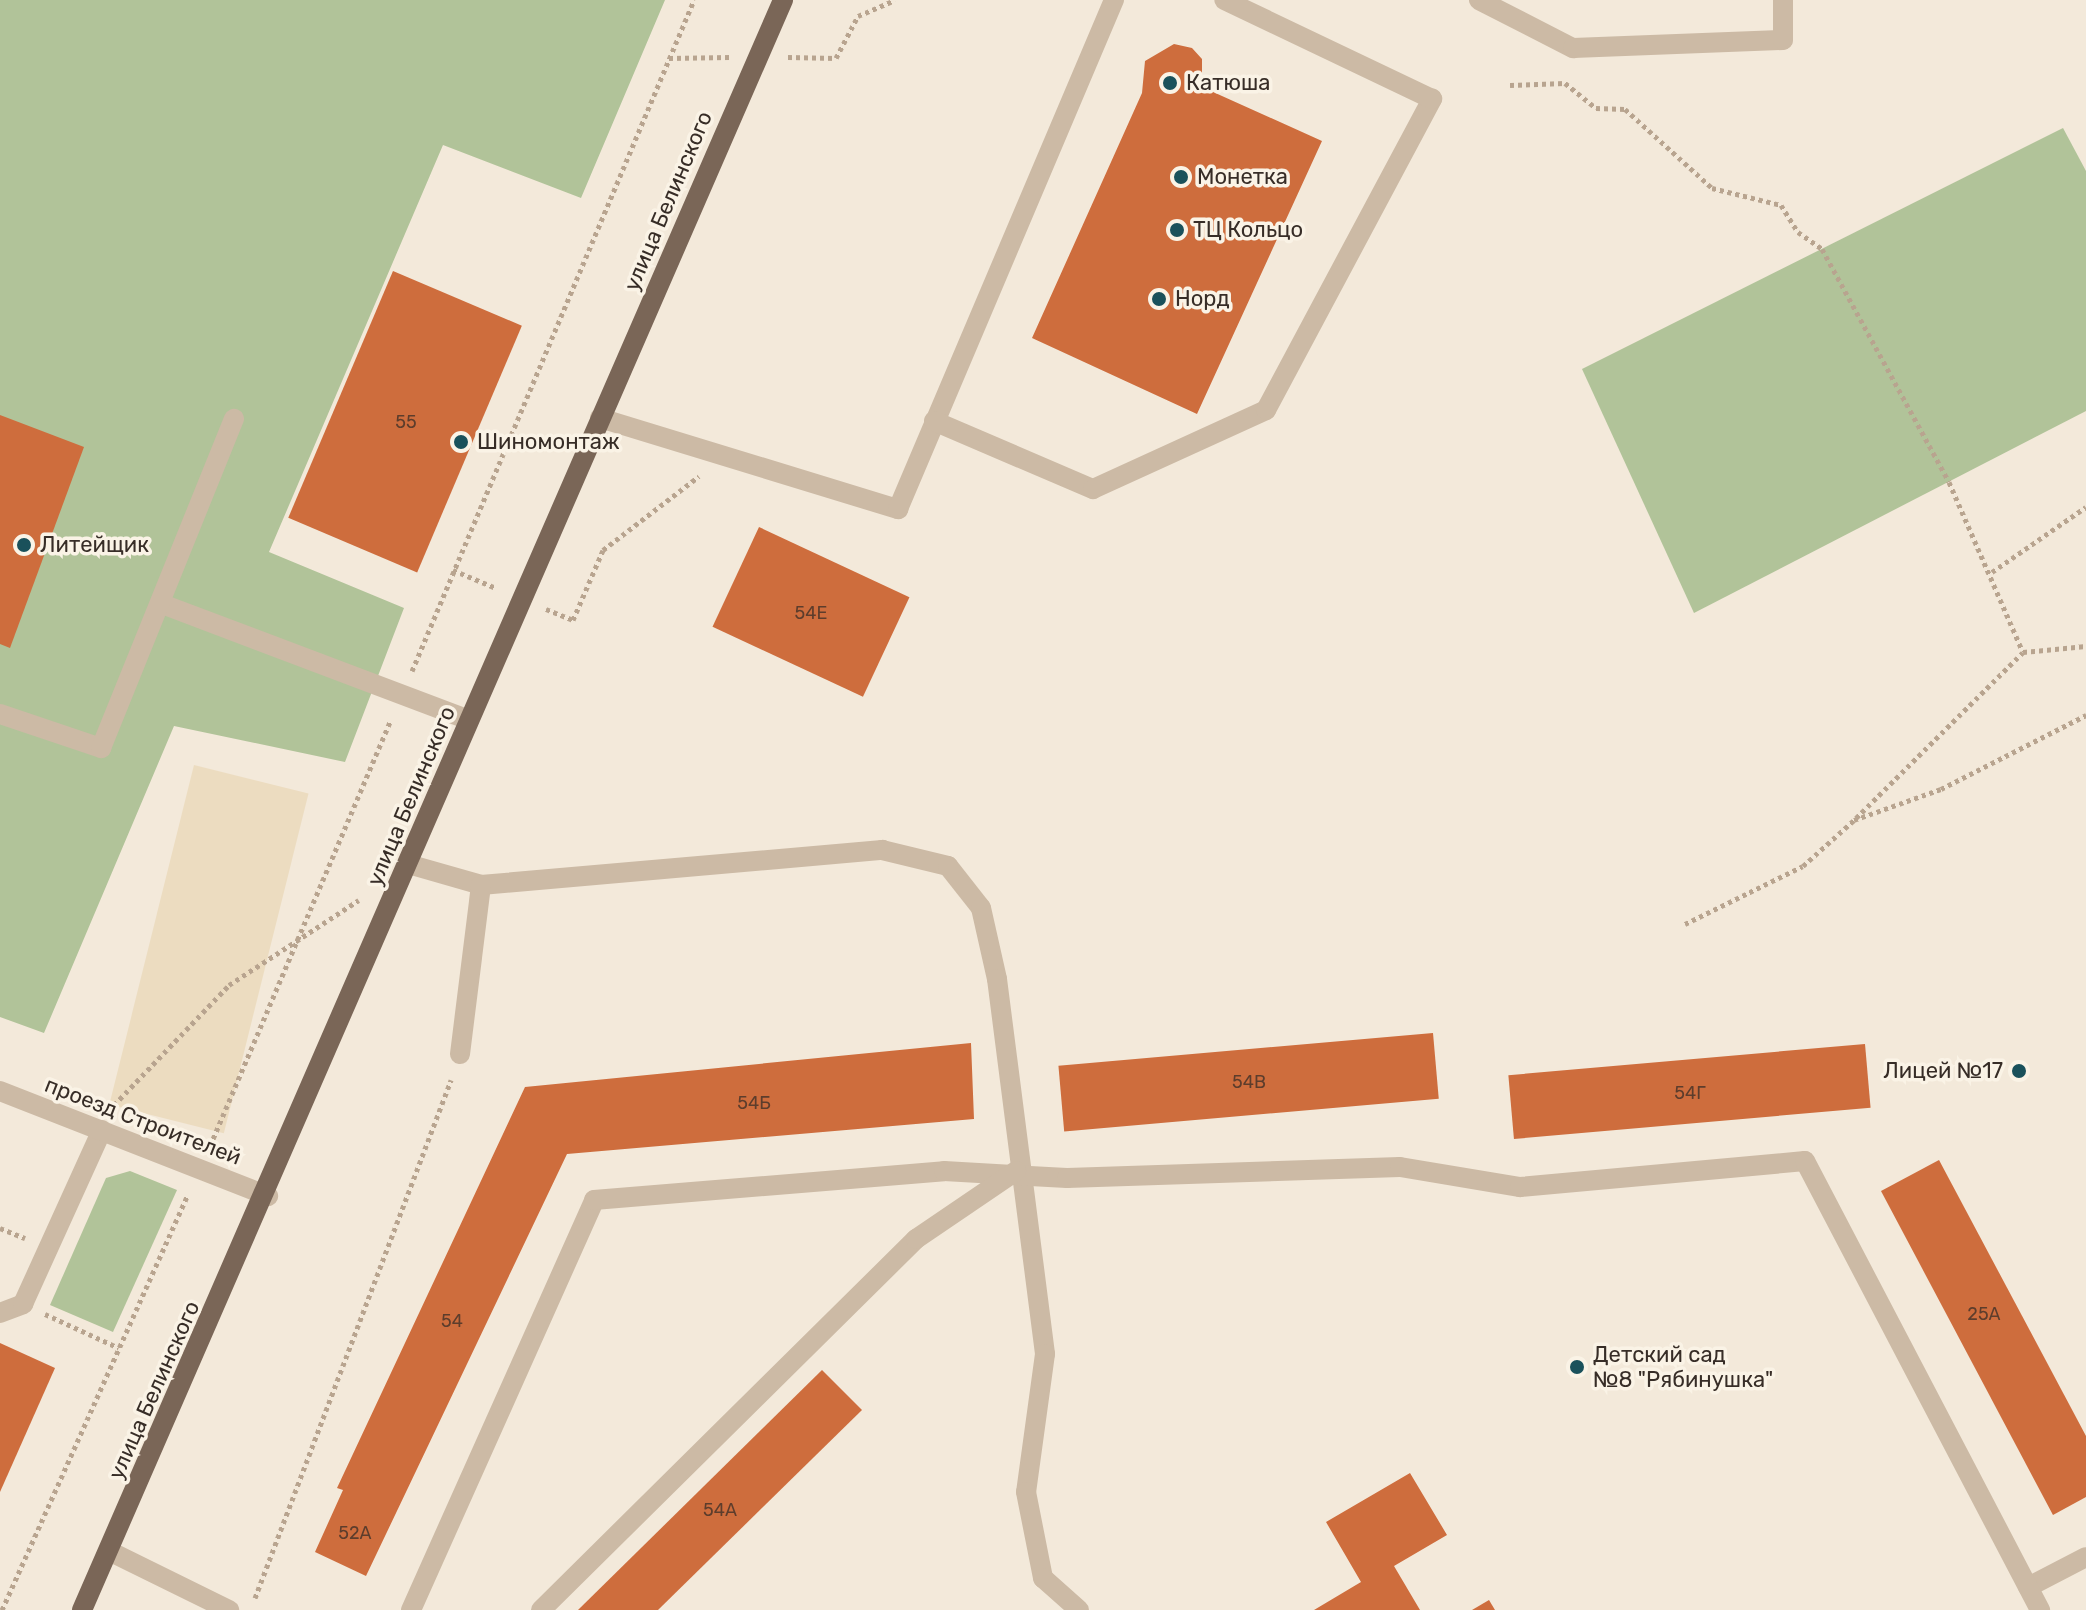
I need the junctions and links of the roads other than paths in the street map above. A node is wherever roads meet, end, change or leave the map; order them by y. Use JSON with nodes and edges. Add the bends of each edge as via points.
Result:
{"nodes":[{"id":1,"x":783,"y":0,"type":"edge"},
{"id":2,"x":1114,"y":0,"type":"edge"},
{"id":3,"x":1224,"y":0,"type":"edge"},
{"id":4,"x":1479,"y":0,"type":"edge"},
{"id":5,"x":1783,"y":0,"type":"edge"},
{"id":6,"x":600,"y":418,"type":"junction"},
{"id":7,"x":234,"y":419,"type":"dead end"},
{"id":8,"x":934,"y":421,"type":"junction"},
{"id":9,"x":162,"y":604,"type":"junction"},
{"id":10,"x":0,"y":714,"type":"edge"},
{"id":11,"x":469,"y":720,"type":"junction"},
{"id":12,"x":408,"y":864,"type":"junction"},
{"id":13,"x":481,"y":885,"type":"junction"},
{"id":14,"x":460,"y":1054,"type":"road end"},
{"id":15,"x":0,"y":1091,"type":"edge"},
{"id":16,"x":102,"y":1130,"type":"junction"},
{"id":17,"x":1016,"y":1171,"type":"junction"},
{"id":18,"x":268,"y":1196,"type":"junction"},
{"id":19,"x":0,"y":1313,"type":"edge"},
{"id":20,"x":109,"y":1551,"type":"junction"},
{"id":21,"x":2086,"y":1557,"type":"edge"},
{"id":22,"x":2028,"y":1587,"type":"junction"},
{"id":23,"x":82,"y":1610,"type":"edge"},
{"id":24,"x":229,"y":1610,"type":"edge"},
{"id":25,"x":411,"y":1610,"type":"edge"},
{"id":26,"x":541,"y":1610,"type":"edge"},
{"id":27,"x":1079,"y":1610,"type":"edge"},
{"id":28,"x":2040,"y":1610,"type":"edge"}],
"edges":[{"from":1,"to":6,"type":"main road","name":"улица Белинского"},
{"from":2,"to":8,"type":"street"},
{"from":3,"to":8,"type":"street","via":[[1432,99],[1266,410],[1093,489]]},
{"from":4,"to":5,"type":"street","via":[[1573,48],[1783,40]]},
{"from":6,"to":8,"type":"street","via":[[898,509]]},
{"from":6,"to":11,"type":"main road","name":"улица Белинского"},
{"from":7,"to":9,"type":"street"},
{"from":9,"to":10,"type":"street","via":[[101,748]]},
{"from":9,"to":11,"type":"street"},
{"from":11,"to":12,"type":"main road","name":"улица Белинского"},
{"from":12,"to":13,"type":"street"},
{"from":12,"to":18,"type":"main road","name":"улица Белинского"},
{"from":13,"to":14,"type":"street"},
{"from":13,"to":17,"type":"street","via":[[882,850],[948,866],[981,908],[997,979]]},
{"from":15,"to":16,"type":"street","name":"проезд Строителей"},
{"from":16,"to":18,"type":"street","name":"проезд Строителей"},
{"from":16,"to":19,"type":"street","via":[[23,1304]]},
{"from":17,"to":22,"type":"street","via":[[1067,1178],[1400,1167],[1520,1187],[1805,1161]]},
{"from":17,"to":25,"type":"street","via":[[594,1200]]},
{"from":17,"to":26,"type":"street","via":[[916,1239]]},
{"from":17,"to":27,"type":"street","via":[[1045,1354],[1026,1492],[1043,1578]]},
{"from":18,"to":20,"type":"main road","name":"улица Белинского"},
{"from":20,"to":23,"type":"main road","name":"улица Белинского"},
{"from":20,"to":24,"type":"street"},
{"from":21,"to":22,"type":"street"},
{"from":22,"to":28,"type":"street"}]}
